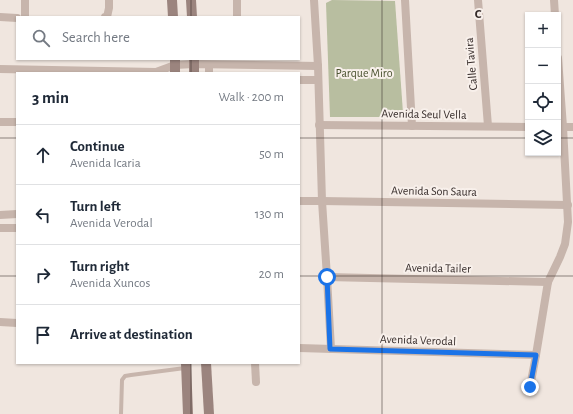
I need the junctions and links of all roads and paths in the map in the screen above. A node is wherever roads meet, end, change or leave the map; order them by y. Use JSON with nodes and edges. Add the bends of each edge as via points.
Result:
{"nodes":[{"id":1,"x":25,"y":0,"type":"edge"},
{"id":2,"x":109,"y":0,"type":"edge"},
{"id":3,"x":172,"y":0,"type":"edge"},
{"id":4,"x":191,"y":0,"type":"edge"},
{"id":5,"x":237,"y":0,"type":"edge"},
{"id":6,"x":314,"y":0,"type":"edge"},
{"id":7,"x":405,"y":0,"type":"edge"},
{"id":8,"x":478,"y":0,"type":"edge"},
{"id":9,"x":554,"y":0,"type":"edge"},
{"id":10,"x":555,"y":12,"type":"edge"},
{"id":11,"x":25,"y":16,"type":"edge"},
{"id":12,"x":106,"y":16,"type":"edge"},
{"id":13,"x":173,"y":16,"type":"edge"},
{"id":14,"x":192,"y":16,"type":"edge"},
{"id":15,"x":237,"y":16,"type":"edge"},
{"id":16,"x":0,"y":17,"type":"edge"},
{"id":17,"x":16,"y":18,"type":"edge"},
{"id":18,"x":194,"y":65,"type":"edge"},
{"id":19,"x":175,"y":66,"type":"edge"},
{"id":20,"x":318,"y":66,"type":"junction"},
{"id":21,"x":0,"y":69,"type":"edge"},
{"id":22,"x":209,"y":69,"type":"edge"},
{"id":23,"x":241,"y":69,"type":"edge"},
{"id":24,"x":118,"y":72,"type":"edge"},
{"id":25,"x":160,"y":72,"type":"edge"},
{"id":26,"x":300,"y":80,"type":"edge"},
{"id":27,"x":318,"y":80,"type":"junction"},
{"id":28,"x":559,"y":84,"type":"edge"},
{"id":29,"x":561,"y":120,"type":"edge"},
{"id":30,"x":0,"y":122,"type":"edge"},
{"id":31,"x":16,"y":122,"type":"edge"},
{"id":32,"x":319,"y":125,"type":"junction"},
{"id":33,"x":412,"y":126,"type":"junction"},
{"id":34,"x":488,"y":126,"type":"junction"},
{"id":35,"x":525,"y":127,"type":"edge"},
{"id":36,"x":561,"y":127,"type":"edge"},
{"id":37,"x":573,"y":127,"type":"edge"},
{"id":38,"x":300,"y":201,"type":"edge"},
{"id":39,"x":322,"y":201,"type":"junction"},
{"id":40,"x":568,"y":205,"type":"junction"},
{"id":41,"x":16,"y":214,"type":"edge"},
{"id":42,"x":0,"y":215,"type":"edge"},
{"id":43,"x":0,"y":228,"type":"edge"},
{"id":44,"x":16,"y":228,"type":"edge"},
{"id":45,"x":327,"y":277,"type":"junction"},
{"id":46,"x":548,"y":282,"type":"junction"},
{"id":47,"x":0,"y":322,"type":"edge"},
{"id":48,"x":16,"y":323,"type":"edge"},
{"id":49,"x":300,"y":348,"type":"edge"},
{"id":50,"x":330,"y":349,"type":"junction"},
{"id":51,"x":536,"y":355,"type":"junction"},
{"id":52,"x":206,"y":364,"type":"edge"},
{"id":53,"x":255,"y":364,"type":"edge"},
{"id":54,"x":186,"y":366,"type":"edge"},
{"id":55,"x":256,"y":382,"type":"dead end"},
{"id":56,"x":530,"y":387,"type":"dead end"},
{"id":57,"x":121,"y":414,"type":"edge"},
{"id":58,"x":188,"y":414,"type":"edge"},
{"id":59,"x":209,"y":414,"type":"edge"}],
"edges":[{"from":1,"to":11,"type":"street"},
{"from":2,"to":12,"type":"street"},
{"from":3,"to":13,"type":"main road"},
{"from":4,"to":14,"type":"main road"},
{"from":5,"to":15,"type":"street"},
{"from":6,"to":20,"type":"street"},
{"from":7,"to":33,"type":"street"},
{"from":8,"to":34,"type":"street","name":"Calle Tavira"},
{"from":9,"to":10,"type":"street"},
{"from":16,"to":17,"type":"street"},
{"from":18,"to":19,"type":"street"},
{"from":18,"to":22,"type":"street"},
{"from":19,"to":25,"type":"street"},
{"from":20,"to":23,"type":"street"},
{"from":20,"to":27,"type":"street"},
{"from":21,"to":24,"type":"street"},
{"from":22,"to":23,"type":"street"},
{"from":26,"to":27,"type":"street"},
{"from":27,"to":32,"type":"street"},
{"from":28,"to":29,"type":"street"},
{"from":30,"to":31,"type":"street"},
{"from":32,"to":33,"type":"street","name":"Avenida Seul Vella"},
{"from":32,"to":39,"type":"street"},
{"from":33,"to":34,"type":"street","name":"Avenida Seul Vella"},
{"from":34,"to":35,"type":"street","name":"Avenida Seul Vella"},
{"from":36,"to":37,"type":"street"},
{"from":36,"to":40,"type":"street"},
{"from":38,"to":39,"type":"street","name":"Avenida Son Saura"},
{"from":39,"to":40,"type":"street","name":"Avenida Son Saura"},
{"from":39,"to":45,"type":"street"},
{"from":40,"to":46,"type":"street","via":[[565,244]]},
{"from":41,"to":42,"type":"street"},
{"from":43,"to":44,"type":"street"},
{"from":45,"to":46,"type":"street","name":"Avenida Tailer"},
{"from":45,"to":50,"type":"street"},
{"from":46,"to":51,"type":"street"},
{"from":47,"to":48,"type":"street"},
{"from":49,"to":50,"type":"street","name":"Avenida Verodal"},
{"from":50,"to":51,"type":"street","name":"Avenida Verodal"},
{"from":51,"to":56,"type":"street"},
{"from":52,"to":59,"type":"main road"},
{"from":53,"to":55,"type":"street"},
{"from":54,"to":57,"type":"lane","via":[[125,376],[122,380]]},
{"from":54,"to":58,"type":"main road"}]}
